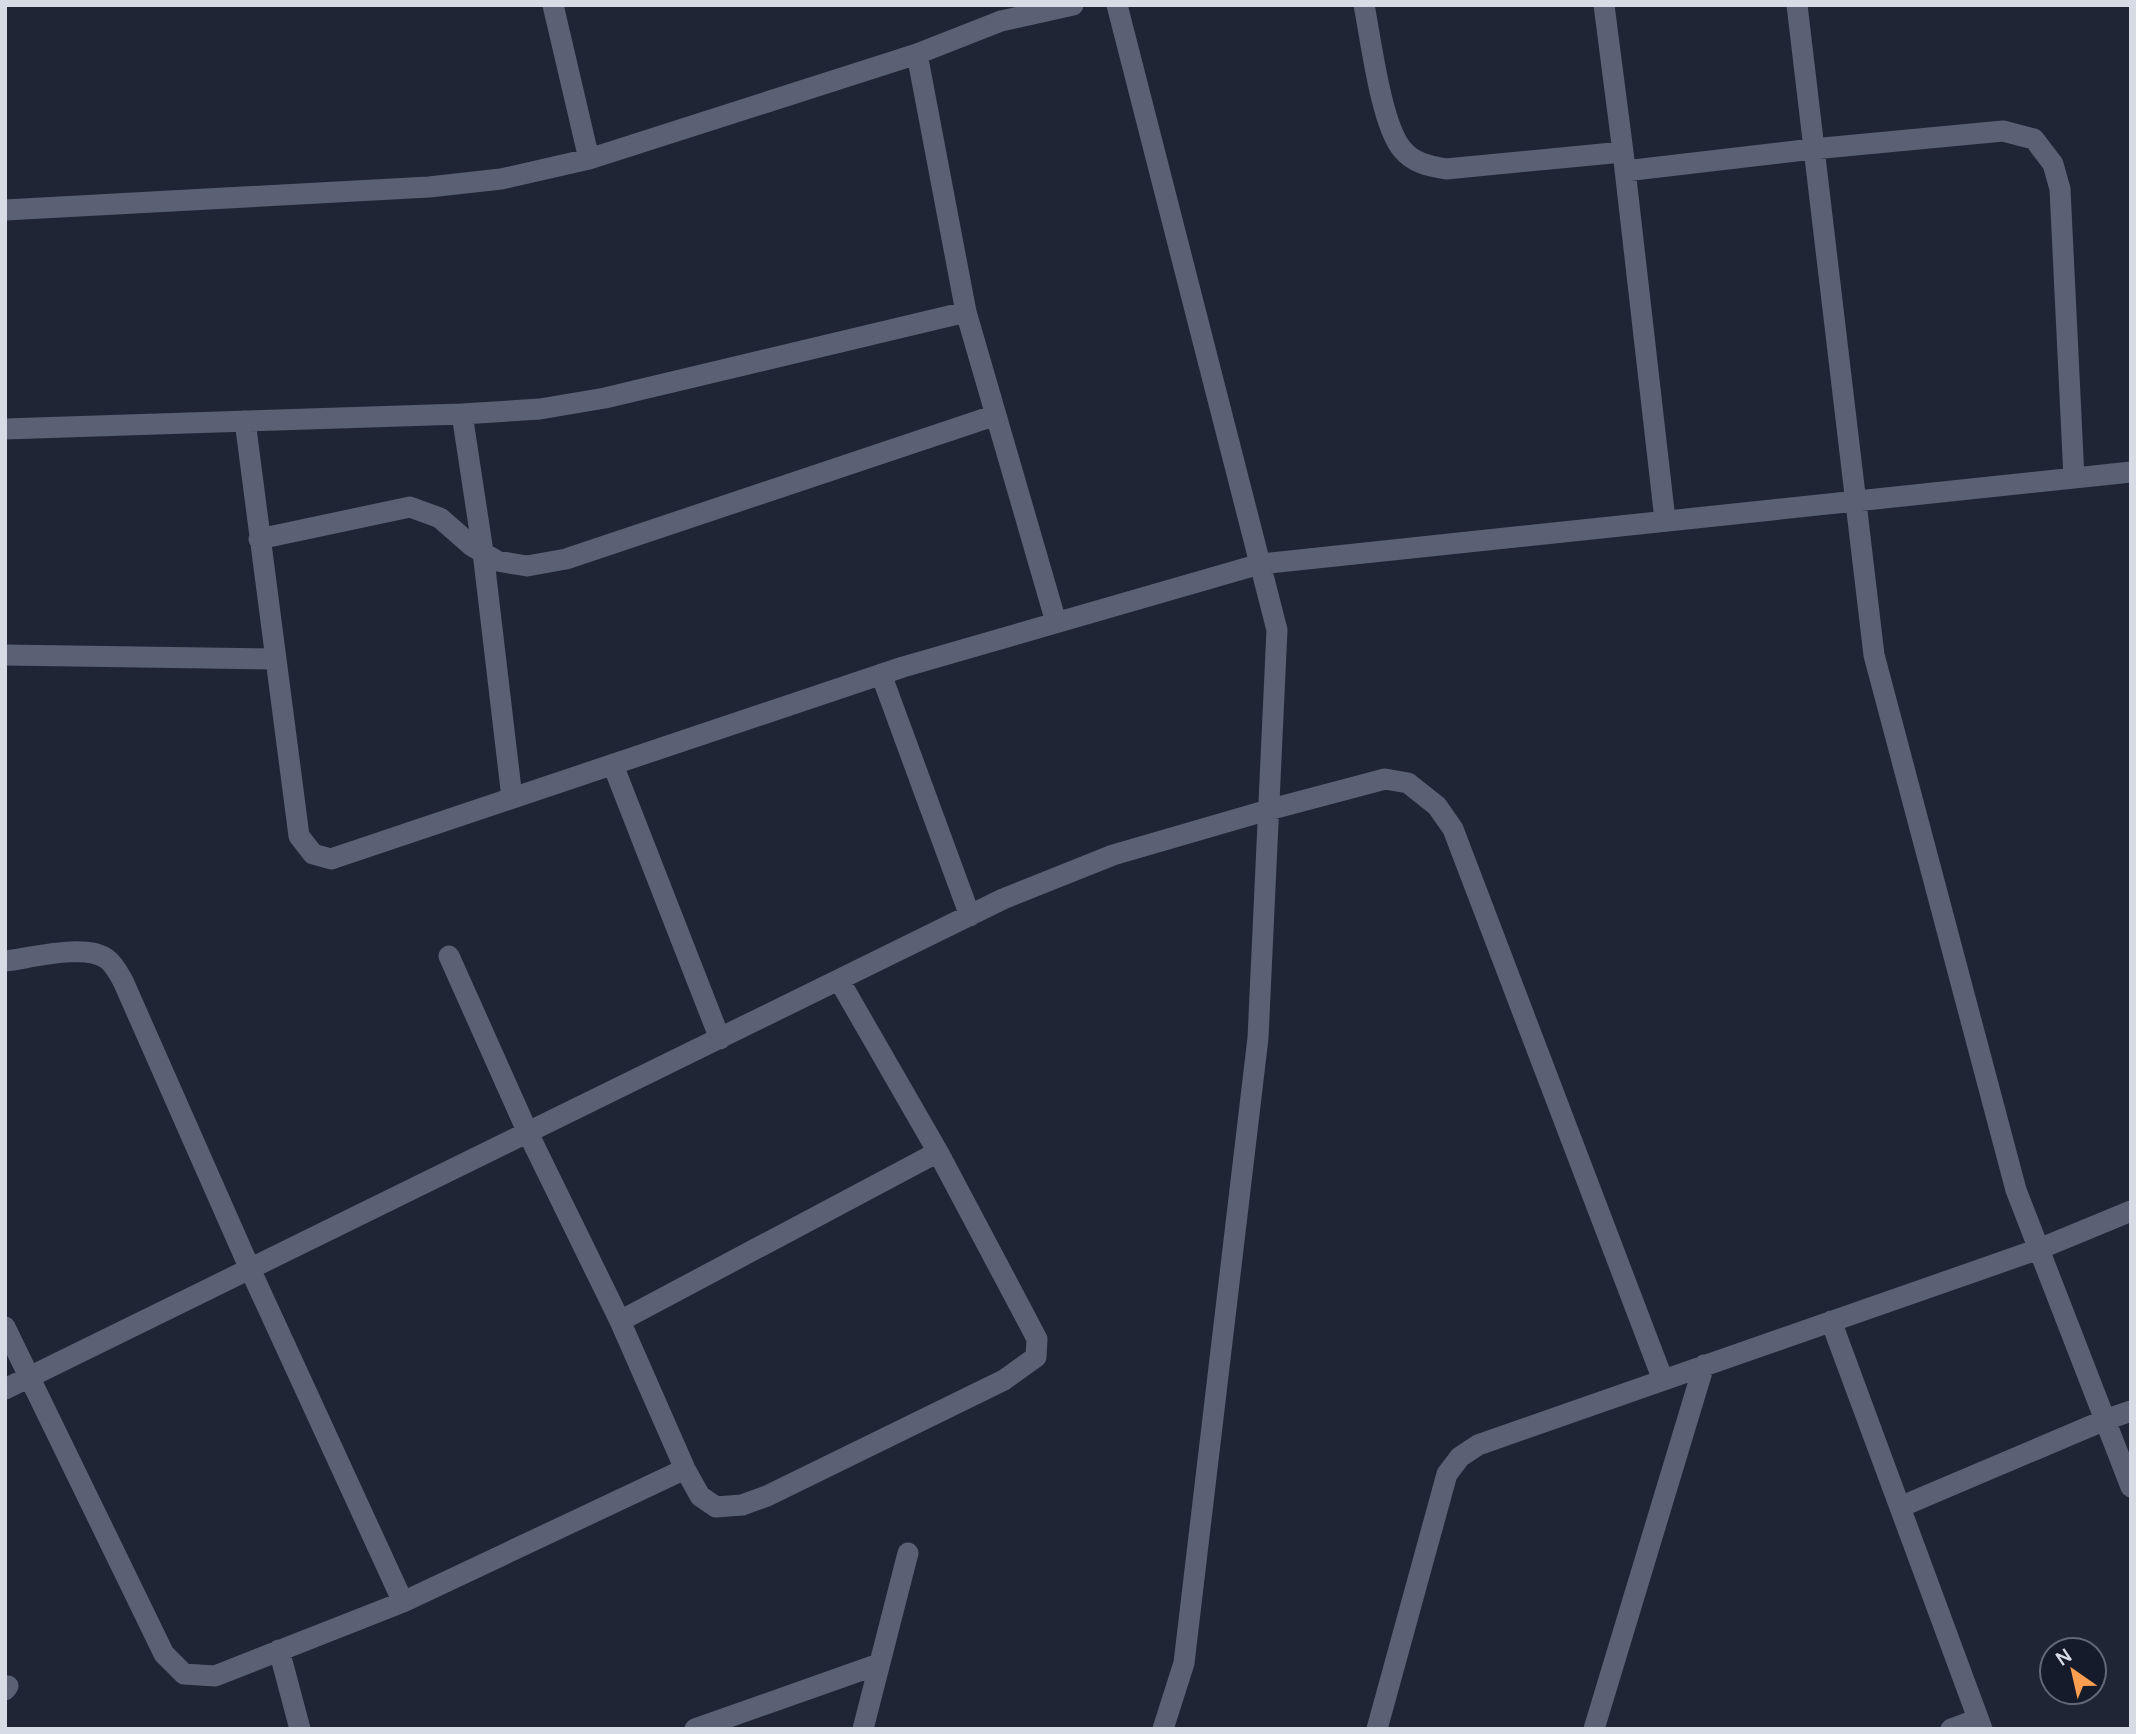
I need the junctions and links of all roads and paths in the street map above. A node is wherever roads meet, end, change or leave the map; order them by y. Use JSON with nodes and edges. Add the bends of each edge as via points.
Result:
{"nodes":[{"id":1,"x":553,"y":5,"type":"edge"},
{"id":2,"x":1073,"y":5,"type":"edge"},
{"id":3,"x":1116,"y":5,"type":"edge"},
{"id":4,"x":1364,"y":5,"type":"edge"},
{"id":5,"x":1604,"y":5,"type":"edge"},
{"id":6,"x":1797,"y":5,"type":"edge"},
{"id":7,"x":999,"y":13,"type":"edge"},
{"id":8,"x":917,"y":54,"type":"junction"},
{"id":9,"x":1814,"y":149,"type":"junction"},
{"id":10,"x":589,"y":159,"type":"junction"},
{"id":11,"x":1624,"y":162,"type":"junction"},
{"id":12,"x":5,"y":210,"type":"edge"},
{"id":13,"x":966,"y":312,"type":"junction"},
{"id":14,"x":462,"y":414,"type":"junction"},
{"id":15,"x":996,"y":415,"type":"junction"},
{"id":16,"x":245,"y":421,"type":"junction"},
{"id":17,"x":5,"y":429,"type":"edge"},
{"id":18,"x":2131,"y":472,"type":"edge"},
{"id":19,"x":2074,"y":478,"type":"junction"},
{"id":20,"x":1854,"y":500,"type":"junction"},
{"id":21,"x":1665,"y":520,"type":"junction"},
{"id":22,"x":259,"y":539,"type":"junction"},
{"id":23,"x":483,"y":552,"type":"junction"},
{"id":24,"x":1260,"y":564,"type":"junction"},
{"id":25,"x":1056,"y":622,"type":"junction"},
{"id":26,"x":5,"y":655,"type":"edge"},
{"id":27,"x":275,"y":659,"type":"junction"},
{"id":28,"x":881,"y":674,"type":"junction"},
{"id":29,"x":613,"y":765,"type":"junction"},
{"id":30,"x":512,"y":798,"type":"junction"},
{"id":31,"x":1268,"y":810,"type":"junction"},
{"id":32,"x":970,"y":916,"type":"junction"},
{"id":33,"x":450,"y":956,"type":"dead end"},
{"id":34,"x":5,"y":961,"type":"edge"},
{"id":35,"x":839,"y":980,"type":"junction"},
{"id":36,"x":720,"y":1039,"type":"junction"},
{"id":37,"x":528,"y":1133,"type":"junction"},
{"id":38,"x":938,"y":1152,"type":"junction"},
{"id":39,"x":2131,"y":1212,"type":"edge"},
{"id":40,"x":2039,"y":1249,"type":"junction"},
{"id":41,"x":250,"y":1269,"type":"junction"},
{"id":42,"x":620,"y":1321,"type":"junction"},
{"id":43,"x":1831,"y":1321,"type":"junction"},
{"id":44,"x":5,"y":1328,"type":"edge"},
{"id":45,"x":1704,"y":1365,"type":"junction"},
{"id":46,"x":30,"y":1377,"type":"junction"},
{"id":47,"x":1663,"y":1380,"type":"junction"},
{"id":48,"x":5,"y":1389,"type":"edge"},
{"id":49,"x":2131,"y":1411,"type":"edge"},
{"id":50,"x":2105,"y":1420,"type":"junction"},
{"id":51,"x":685,"y":1469,"type":"junction"},
{"id":52,"x":2131,"y":1487,"type":"edge"},
{"id":53,"x":1900,"y":1507,"type":"junction"},
{"id":54,"x":908,"y":1553,"type":"dead end"},
{"id":55,"x":403,"y":1602,"type":"junction"},
{"id":56,"x":279,"y":1650,"type":"junction"},
{"id":57,"x":879,"y":1664,"type":"junction"},
{"id":58,"x":1980,"y":1724,"type":"edge"},
{"id":59,"x":300,"y":1729,"type":"edge"},
{"id":60,"x":695,"y":1729,"type":"edge"},
{"id":61,"x":863,"y":1729,"type":"edge"},
{"id":62,"x":1163,"y":1729,"type":"edge"},
{"id":63,"x":1377,"y":1729,"type":"edge"},
{"id":64,"x":1594,"y":1729,"type":"edge"},
{"id":65,"x":1951,"y":1729,"type":"edge"}],
"edges":[{"from":1,"to":10,"type":"street"},
{"from":2,"to":7,"type":"street"},
{"from":3,"to":24,"type":"street"},
{"from":4,"to":11,"type":"street","via":[[1389,127],[1402,149],[1422,164],[1446,169]]},
{"from":5,"to":11,"type":"street"},
{"from":6,"to":9,"type":"street"},
{"from":7,"to":8,"type":"street"},
{"from":8,"to":10,"type":"street"},
{"from":8,"to":13,"type":"street"},
{"from":9,"to":11,"type":"street"},
{"from":9,"to":19,"type":"street","via":[[2003,131],[2034,139],[2053,164],[2060,189]]},
{"from":9,"to":20,"type":"street"},
{"from":10,"to":12,"type":"street","via":[[501,179],[429,187]]},
{"from":11,"to":21,"type":"street"},
{"from":13,"to":14,"type":"street","via":[[605,398],[540,410]]},
{"from":13,"to":15,"type":"street"},
{"from":14,"to":16,"type":"street"},
{"from":14,"to":23,"type":"street"},
{"from":15,"to":23,"type":"street","via":[[566,559],[527,566],[497,561]]},
{"from":15,"to":25,"type":"street"},
{"from":16,"to":17,"type":"street"},
{"from":16,"to":22,"type":"street"},
{"from":18,"to":19,"type":"street"},
{"from":19,"to":20,"type":"street"},
{"from":20,"to":21,"type":"street"},
{"from":20,"to":40,"type":"street","via":[[1874,655],[2004,1149]]},
{"from":21,"to":24,"type":"street"},
{"from":22,"to":23,"type":"street","via":[[410,507],[440,519]]},
{"from":22,"to":27,"type":"street"},
{"from":23,"to":30,"type":"street"},
{"from":24,"to":25,"type":"street"},
{"from":24,"to":31,"type":"street","via":[[1277,630]]},
{"from":25,"to":28,"type":"street"},
{"from":26,"to":27,"type":"street"},
{"from":27,"to":30,"type":"street","via":[[299,836],[313,854],[331,859]]},
{"from":28,"to":29,"type":"street"},
{"from":28,"to":32,"type":"street"},
{"from":29,"to":30,"type":"street"},
{"from":29,"to":36,"type":"street"},
{"from":31,"to":32,"type":"street","via":[[1113,855]]},
{"from":31,"to":47,"type":"street","via":[[1385,779],[1408,783],[1437,806],[1453,830]]},
{"from":31,"to":62,"type":"street","via":[[1258,1038],[1184,1663]]},
{"from":32,"to":35,"type":"street"},
{"from":33,"to":37,"type":"street"},
{"from":34,"to":41,"type":"street","via":[[73,952],[94,952],[109,960],[123,981]]},
{"from":35,"to":36,"type":"street"},
{"from":35,"to":38,"type":"street"},
{"from":36,"to":37,"type":"street"},
{"from":37,"to":41,"type":"street"},
{"from":37,"to":42,"type":"street"},
{"from":38,"to":42,"type":"street"},
{"from":38,"to":51,"type":"street","via":[[1037,1339],[1036,1357],[1004,1380],[742,1505],[716,1507],[700,1496]]},
{"from":39,"to":40,"type":"street"},
{"from":40,"to":43,"type":"street"},
{"from":40,"to":50,"type":"street"},
{"from":41,"to":46,"type":"street"},
{"from":41,"to":55,"type":"street"},
{"from":42,"to":51,"type":"street"},
{"from":43,"to":45,"type":"street"},
{"from":43,"to":53,"type":"street"},
{"from":44,"to":46,"type":"street"},
{"from":45,"to":47,"type":"street"},
{"from":45,"to":64,"type":"street"},
{"from":46,"to":48,"type":"street"},
{"from":46,"to":56,"type":"street","via":[[164,1654],[184,1674],[215,1676]]},
{"from":47,"to":63,"type":"street","via":[[1478,1445],[1460,1457],[1447,1474]]},
{"from":49,"to":50,"type":"street"},
{"from":50,"to":52,"type":"street"},
{"from":50,"to":53,"type":"street"},
{"from":51,"to":55,"type":"street"},
{"from":53,"to":58,"type":"street"},
{"from":54,"to":57,"type":"street"},
{"from":55,"to":56,"type":"street"},
{"from":56,"to":59,"type":"street"},
{"from":57,"to":60,"type":"street"},
{"from":57,"to":61,"type":"street"},
{"from":58,"to":65,"type":"street"}]}
